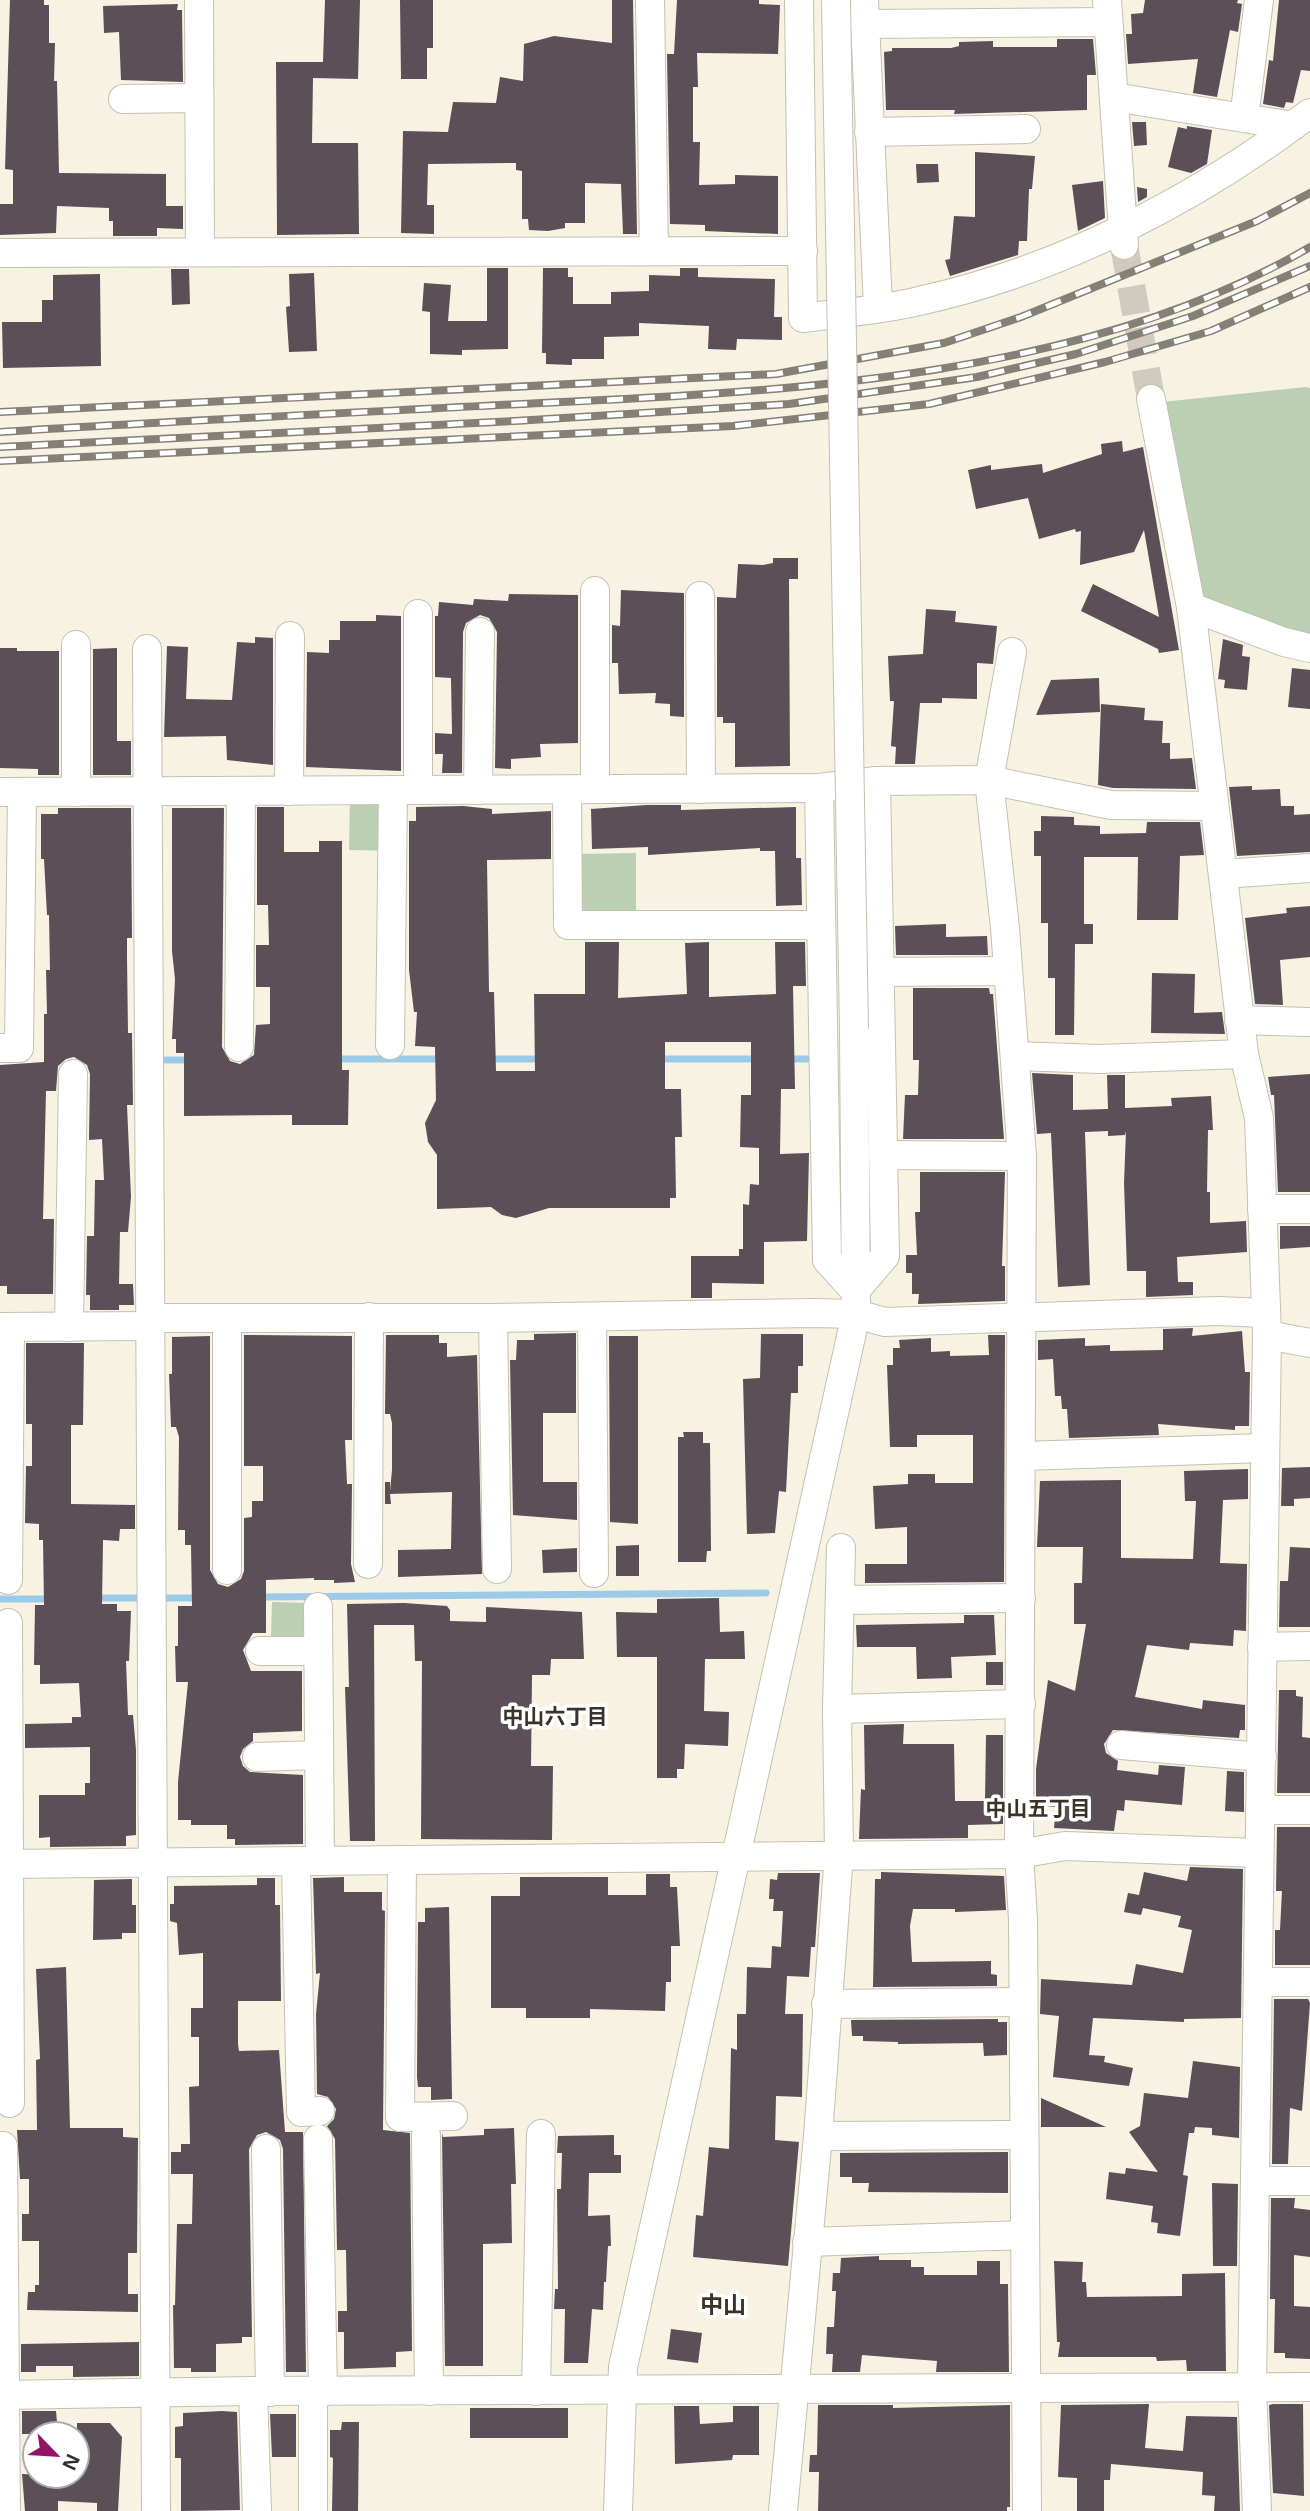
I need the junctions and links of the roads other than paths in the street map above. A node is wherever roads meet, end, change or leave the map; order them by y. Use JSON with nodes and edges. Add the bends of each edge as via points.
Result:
{"nodes":[{"id":1,"x":199,"y":0,"type":"edge"},
{"id":2,"x":650,"y":0,"type":"edge"},
{"id":3,"x":799,"y":0,"type":"edge"},
{"id":4,"x":836,"y":0,"type":"edge"},
{"id":5,"x":1259,"y":0,"type":"edge"},
{"id":6,"x":1108,"y":11,"type":"edge"},
{"id":7,"x":864,"y":12,"type":"edge"},
{"id":8,"x":1114,"y":97,"type":"junction"},
{"id":9,"x":199,"y":98,"type":"junction"},
{"id":10,"x":123,"y":99,"type":"dead end"},
{"id":11,"x":1244,"y":118,"type":"junction"},
{"id":12,"x":1302,"y":119,"type":"edge"},
{"id":13,"x":1026,"y":129,"type":"dead end"},
{"id":14,"x":869,"y":132,"type":"junction"},
{"id":15,"x":1124,"y":237,"type":"junction"},
{"id":16,"x":654,"y":251,"type":"junction"},
{"id":17,"x":803,"y":251,"type":"junction"},
{"id":18,"x":200,"y":252,"type":"junction"},
{"id":19,"x":0,"y":253,"type":"edge"},
{"id":20,"x":878,"y":307,"type":"junction"},
{"id":21,"x":1151,"y":399,"type":"tunnel mouth"},
{"id":22,"x":595,"y":591,"type":"dead end"},
{"id":23,"x":700,"y":596,"type":"dead end"},
{"id":24,"x":1191,"y":607,"type":"junction"},
{"id":25,"x":418,"y":614,"type":"dead end"},
{"id":26,"x":480,"y":632,"type":"dead end"},
{"id":27,"x":289,"y":636,"type":"dead end"},
{"id":28,"x":76,"y":645,"type":"dead end"},
{"id":29,"x":1310,"y":648,"type":"edge"},
{"id":30,"x":147,"y":649,"type":"dead end"},
{"id":31,"x":1012,"y":652,"type":"dead end"},
{"id":32,"x":989,"y":780,"type":"junction"},
{"id":33,"x":876,"y":781,"type":"junction"},
{"id":34,"x":819,"y":788,"type":"junction"},
{"id":35,"x":595,"y":789,"type":"junction"},
{"id":36,"x":702,"y":789,"type":"junction"},
{"id":37,"x":406,"y":790,"type":"junction"},
{"id":38,"x":478,"y":790,"type":"junction"},
{"id":39,"x":567,"y":790,"type":"junction"},
{"id":40,"x":241,"y":791,"type":"junction"},
{"id":41,"x":289,"y":791,"type":"junction"},
{"id":42,"x":11,"y":792,"type":"edge"},
{"id":43,"x":76,"y":792,"type":"junction"},
{"id":44,"x":146,"y":792,"type":"junction"},
{"id":45,"x":1214,"y":806,"type":"junction"},
{"id":46,"x":1310,"y":868,"type":"edge"},
{"id":47,"x":1223,"y":874,"type":"junction"},
{"id":48,"x":821,"y":925,"type":"junction"},
{"id":49,"x":879,"y":971,"type":"junction"},
{"id":50,"x":1007,"y":971,"type":"junction"},
{"id":51,"x":880,"y":1012,"type":"junction"},
{"id":52,"x":822,"y":1014,"type":"junction"},
{"id":53,"x":1239,"y":1020,"type":"junction"},
{"id":54,"x":1310,"y":1022,"type":"edge"},
{"id":55,"x":390,"y":1045,"type":"dead end"},
{"id":56,"x":239,"y":1047,"type":"dead end"},
{"id":57,"x":0,"y":1048,"type":"edge"},
{"id":58,"x":1244,"y":1054,"type":"junction"},
{"id":59,"x":1015,"y":1056,"type":"junction"},
{"id":60,"x":73,"y":1074,"type":"dead end"},
{"id":61,"x":884,"y":1155,"type":"junction"},
{"id":62,"x":1022,"y":1156,"type":"junction"},
{"id":63,"x":1262,"y":1209,"type":"junction"},
{"id":64,"x":1310,"y":1209,"type":"edge"},
{"id":65,"x":855,"y":1303,"type":"junction"},
{"id":66,"x":369,"y":1317,"type":"junction"},
{"id":67,"x":592,"y":1317,"type":"junction"},
{"id":68,"x":493,"y":1318,"type":"junction"},
{"id":69,"x":1023,"y":1318,"type":"junction"},
{"id":70,"x":227,"y":1319,"type":"junction"},
{"id":71,"x":150,"y":1322,"type":"junction"},
{"id":72,"x":1266,"y":1324,"type":"junction"},
{"id":73,"x":5,"y":1327,"type":"edge"},
{"id":74,"x":69,"y":1327,"type":"junction"},
{"id":75,"x":1310,"y":1343,"type":"edge"},
{"id":76,"x":1264,"y":1448,"type":"junction"},
{"id":77,"x":1023,"y":1456,"type":"junction"},
{"id":78,"x":841,"y":1548,"type":"dead end"},
{"id":79,"x":368,"y":1564,"type":"dead end"},
{"id":80,"x":497,"y":1569,"type":"dead end"},
{"id":81,"x":227,"y":1570,"type":"dead end"},
{"id":82,"x":594,"y":1573,"type":"dead end"},
{"id":83,"x":8,"y":1580,"type":"dead end"},
{"id":84,"x":1021,"y":1598,"type":"junction"},
{"id":85,"x":841,"y":1600,"type":"junction"},
{"id":86,"x":318,"y":1607,"type":"dead end"},
{"id":87,"x":8,"y":1623,"type":"dead end"},
{"id":88,"x":1310,"y":1646,"type":"edge"},
{"id":89,"x":1262,"y":1647,"type":"junction"},
{"id":90,"x":260,"y":1651,"type":"dead end"},
{"id":91,"x":318,"y":1651,"type":"junction"},
{"id":92,"x":1021,"y":1704,"type":"junction"},
{"id":93,"x":837,"y":1709,"type":"junction"},
{"id":94,"x":1121,"y":1745,"type":"dead end"},
{"id":95,"x":318,"y":1755,"type":"junction"},
{"id":96,"x":257,"y":1757,"type":"dead end"},
{"id":97,"x":1262,"y":1757,"type":"junction"},
{"id":98,"x":1260,"y":1810,"type":"junction"},
{"id":99,"x":1310,"y":1810,"type":"edge"},
{"id":100,"x":1259,"y":1853,"type":"junction"},
{"id":101,"x":839,"y":1854,"type":"junction"},
{"id":102,"x":1019,"y":1854,"type":"junction"},
{"id":103,"x":737,"y":1858,"type":"junction"},
{"id":104,"x":308,"y":1861,"type":"junction"},
{"id":105,"x":402,"y":1862,"type":"junction"},
{"id":106,"x":155,"y":1863,"type":"junction"},
{"id":107,"x":5,"y":1864,"type":"edge"},
{"id":108,"x":1259,"y":1982,"type":"junction"},
{"id":109,"x":1310,"y":1982,"type":"edge"},
{"id":110,"x":1023,"y":2002,"type":"junction"},
{"id":111,"x":826,"y":2004,"type":"junction"},
{"id":112,"x":10,"y":2103,"type":"dead end"},
{"id":113,"x":320,"y":2111,"type":"dead end"},
{"id":114,"x":453,"y":2116,"type":"dead end"},
{"id":115,"x":541,"y":2134,"type":"dead end"},
{"id":116,"x":426,"y":2135,"type":"dead end"},
{"id":117,"x":1023,"y":2135,"type":"junction"},
{"id":118,"x":818,"y":2136,"type":"junction"},
{"id":119,"x":318,"y":2139,"type":"dead end"},
{"id":120,"x":4,"y":2146,"type":"dead end"},
{"id":121,"x":266,"y":2149,"type":"dead end"},
{"id":122,"x":1255,"y":2181,"type":"junction"},
{"id":123,"x":1310,"y":2181,"type":"edge"},
{"id":124,"x":1023,"y":2235,"type":"junction"},
{"id":125,"x":807,"y":2242,"type":"junction"},
{"id":126,"x":1252,"y":2387,"type":"junction"},
{"id":127,"x":1310,"y":2387,"type":"edge"},
{"id":128,"x":1026,"y":2388,"type":"junction"},
{"id":129,"x":794,"y":2389,"type":"junction"},
{"id":130,"x":620,"y":2390,"type":"junction"},
{"id":131,"x":429,"y":2391,"type":"junction"},
{"id":132,"x":536,"y":2391,"type":"junction"},
{"id":133,"x":155,"y":2392,"type":"junction"},
{"id":134,"x":262,"y":2392,"type":"junction"},
{"id":135,"x":318,"y":2392,"type":"junction"},
{"id":136,"x":3,"y":2395,"type":"edge"},
{"id":137,"x":6,"y":2511,"type":"edge"},
{"id":138,"x":156,"y":2511,"type":"edge"},
{"id":139,"x":257,"y":2511,"type":"edge"},
{"id":140,"x":313,"y":2511,"type":"edge"},
{"id":141,"x":618,"y":2511,"type":"edge"},
{"id":142,"x":783,"y":2511,"type":"edge"},
{"id":143,"x":1027,"y":2511,"type":"edge"},
{"id":144,"x":1257,"y":2511,"type":"edge"}],
"edges":[{"from":1,"to":9,"type":"street"},
{"from":2,"to":16,"type":"street"},
{"from":3,"to":17,"type":"street"},
{"from":4,"to":65,"type":"street","bridge":true},
{"from":5,"to":11,"type":"street"},
{"from":6,"to":7,"type":"street"},
{"from":6,"to":8,"type":"street"},
{"from":7,"to":14,"type":"street"},
{"from":8,"to":11,"type":"street"},
{"from":8,"to":15,"type":"street"},
{"from":9,"to":10,"type":"street"},
{"from":9,"to":18,"type":"street"},
{"from":11,"to":12,"type":"street"},
{"from":12,"to":15,"type":"street","via":[[1253,157]]},
{"from":13,"to":14,"type":"street"},
{"from":14,"to":20,"type":"street"},
{"from":15,"to":20,"type":"street","via":[[1075,248],[1018,272],[919,301]]},
{"from":16,"to":17,"type":"street"},
{"from":16,"to":18,"type":"street"},
{"from":17,"to":20,"type":"street","via":[[803,318]]},
{"from":18,"to":19,"type":"street"},
{"from":21,"to":24,"type":"street"},
{"from":22,"to":35,"type":"street"},
{"from":23,"to":36,"type":"street"},
{"from":24,"to":29,"type":"street"},
{"from":24,"to":45,"type":"street"},
{"from":25,"to":37,"type":"street"},
{"from":26,"to":38,"type":"street"},
{"from":27,"to":41,"type":"street"},
{"from":28,"to":43,"type":"street"},
{"from":30,"to":44,"type":"street"},
{"from":31,"to":32,"type":"street"},
{"from":32,"to":33,"type":"street"},
{"from":32,"to":45,"type":"street","via":[[1111,805]]},
{"from":32,"to":50,"type":"street"},
{"from":33,"to":34,"type":"street"},
{"from":33,"to":49,"type":"street"},
{"from":34,"to":36,"type":"street"},
{"from":34,"to":48,"type":"street"},
{"from":35,"to":36,"type":"street"},
{"from":35,"to":39,"type":"street"},
{"from":37,"to":38,"type":"street"},
{"from":37,"to":41,"type":"street"},
{"from":37,"to":55,"type":"street"},
{"from":38,"to":39,"type":"street"},
{"from":39,"to":48,"type":"street","via":[[568,925]]},
{"from":40,"to":41,"type":"street"},
{"from":40,"to":44,"type":"street"},
{"from":40,"to":56,"type":"street"},
{"from":42,"to":43,"type":"street"},
{"from":42,"to":57,"type":"street","via":[[19,1048]]},
{"from":43,"to":44,"type":"street"},
{"from":44,"to":71,"type":"street"},
{"from":45,"to":47,"type":"street"},
{"from":46,"to":47,"type":"street"},
{"from":47,"to":53,"type":"street"},
{"from":48,"to":52,"type":"street"},
{"from":49,"to":50,"type":"street"},
{"from":49,"to":51,"type":"street"},
{"from":50,"to":59,"type":"street"},
{"from":51,"to":52,"type":"street"},
{"from":51,"to":61,"type":"street"},
{"from":52,"to":65,"type":"street","via":[[827,1261]]},
{"from":53,"to":54,"type":"street"},
{"from":53,"to":58,"type":"street"},
{"from":58,"to":59,"type":"street","via":[[1100,1059]]},
{"from":58,"to":63,"type":"street","via":[[1259,1118]]},
{"from":59,"to":62,"type":"street"},
{"from":60,"to":74,"type":"street"},
{"from":61,"to":62,"type":"street"},
{"from":61,"to":65,"type":"street","via":[[885,1256]]},
{"from":62,"to":69,"type":"street"},
{"from":63,"to":64,"type":"street"},
{"from":63,"to":72,"type":"street"},
{"from":65,"to":67,"type":"street"},
{"from":65,"to":69,"type":"street","via":[[885,1322]]},
{"from":65,"to":103,"type":"street"},
{"from":66,"to":68,"type":"street"},
{"from":66,"to":70,"type":"street"},
{"from":66,"to":79,"type":"street"},
{"from":67,"to":68,"type":"street"},
{"from":67,"to":82,"type":"street"},
{"from":68,"to":80,"type":"street"},
{"from":69,"to":72,"type":"street","via":[[1218,1311]]},
{"from":69,"to":77,"type":"street"},
{"from":70,"to":71,"type":"street"},
{"from":70,"to":81,"type":"street"},
{"from":71,"to":74,"type":"street"},
{"from":71,"to":106,"type":"street"},
{"from":72,"to":75,"type":"street"},
{"from":72,"to":76,"type":"street"},
{"from":73,"to":74,"type":"street"},
{"from":73,"to":83,"type":"street"},
{"from":76,"to":77,"type":"street"},
{"from":76,"to":89,"type":"street"},
{"from":77,"to":84,"type":"street"},
{"from":78,"to":85,"type":"street"},
{"from":84,"to":85,"type":"street"},
{"from":84,"to":92,"type":"street"},
{"from":85,"to":93,"type":"street"},
{"from":86,"to":91,"type":"street"},
{"from":87,"to":107,"type":"street"},
{"from":88,"to":89,"type":"street"},
{"from":89,"to":97,"type":"street"},
{"from":90,"to":91,"type":"street"},
{"from":91,"to":95,"type":"street"},
{"from":92,"to":93,"type":"street"},
{"from":92,"to":102,"type":"street"},
{"from":93,"to":101,"type":"street"},
{"from":94,"to":97,"type":"street"},
{"from":95,"to":96,"type":"street"},
{"from":95,"to":104,"type":"street"},
{"from":97,"to":98,"type":"street"},
{"from":98,"to":99,"type":"street"},
{"from":98,"to":100,"type":"street"},
{"from":100,"to":102,"type":"street","via":[[1065,1846]]},
{"from":100,"to":108,"type":"street"},
{"from":101,"to":102,"type":"street"},
{"from":101,"to":103,"type":"street"},
{"from":101,"to":111,"type":"street"},
{"from":102,"to":110,"type":"street"},
{"from":103,"to":105,"type":"street"},
{"from":103,"to":130,"type":"street"},
{"from":104,"to":105,"type":"street"},
{"from":104,"to":106,"type":"street"},
{"from":104,"to":113,"type":"street","via":[[300,2112]]},
{"from":105,"to":114,"type":"street","via":[[400,2117]]},
{"from":106,"to":107,"type":"street"},
{"from":106,"to":133,"type":"street"},
{"from":107,"to":112,"type":"street"},
{"from":108,"to":109,"type":"street"},
{"from":108,"to":122,"type":"street"},
{"from":110,"to":111,"type":"street"},
{"from":110,"to":117,"type":"street"},
{"from":111,"to":118,"type":"street"},
{"from":115,"to":132,"type":"street"},
{"from":116,"to":131,"type":"street"},
{"from":117,"to":118,"type":"street"},
{"from":117,"to":124,"type":"street"},
{"from":118,"to":125,"type":"street"},
{"from":119,"to":135,"type":"street"},
{"from":120,"to":136,"type":"street"},
{"from":121,"to":134,"type":"street"},
{"from":122,"to":123,"type":"street"},
{"from":122,"to":126,"type":"street"},
{"from":124,"to":125,"type":"street"},
{"from":124,"to":128,"type":"street"},
{"from":125,"to":129,"type":"street"},
{"from":126,"to":127,"type":"street"},
{"from":126,"to":128,"type":"street"},
{"from":126,"to":144,"type":"street"},
{"from":128,"to":129,"type":"street"},
{"from":128,"to":143,"type":"street"},
{"from":129,"to":130,"type":"street"},
{"from":129,"to":142,"type":"street"},
{"from":130,"to":132,"type":"street"},
{"from":130,"to":141,"type":"street"},
{"from":131,"to":132,"type":"street"},
{"from":131,"to":135,"type":"street"},
{"from":133,"to":134,"type":"street"},
{"from":133,"to":136,"type":"street"},
{"from":133,"to":138,"type":"street"},
{"from":134,"to":135,"type":"street"},
{"from":134,"to":139,"type":"street"},
{"from":135,"to":140,"type":"street"},
{"from":136,"to":137,"type":"street"}]}
